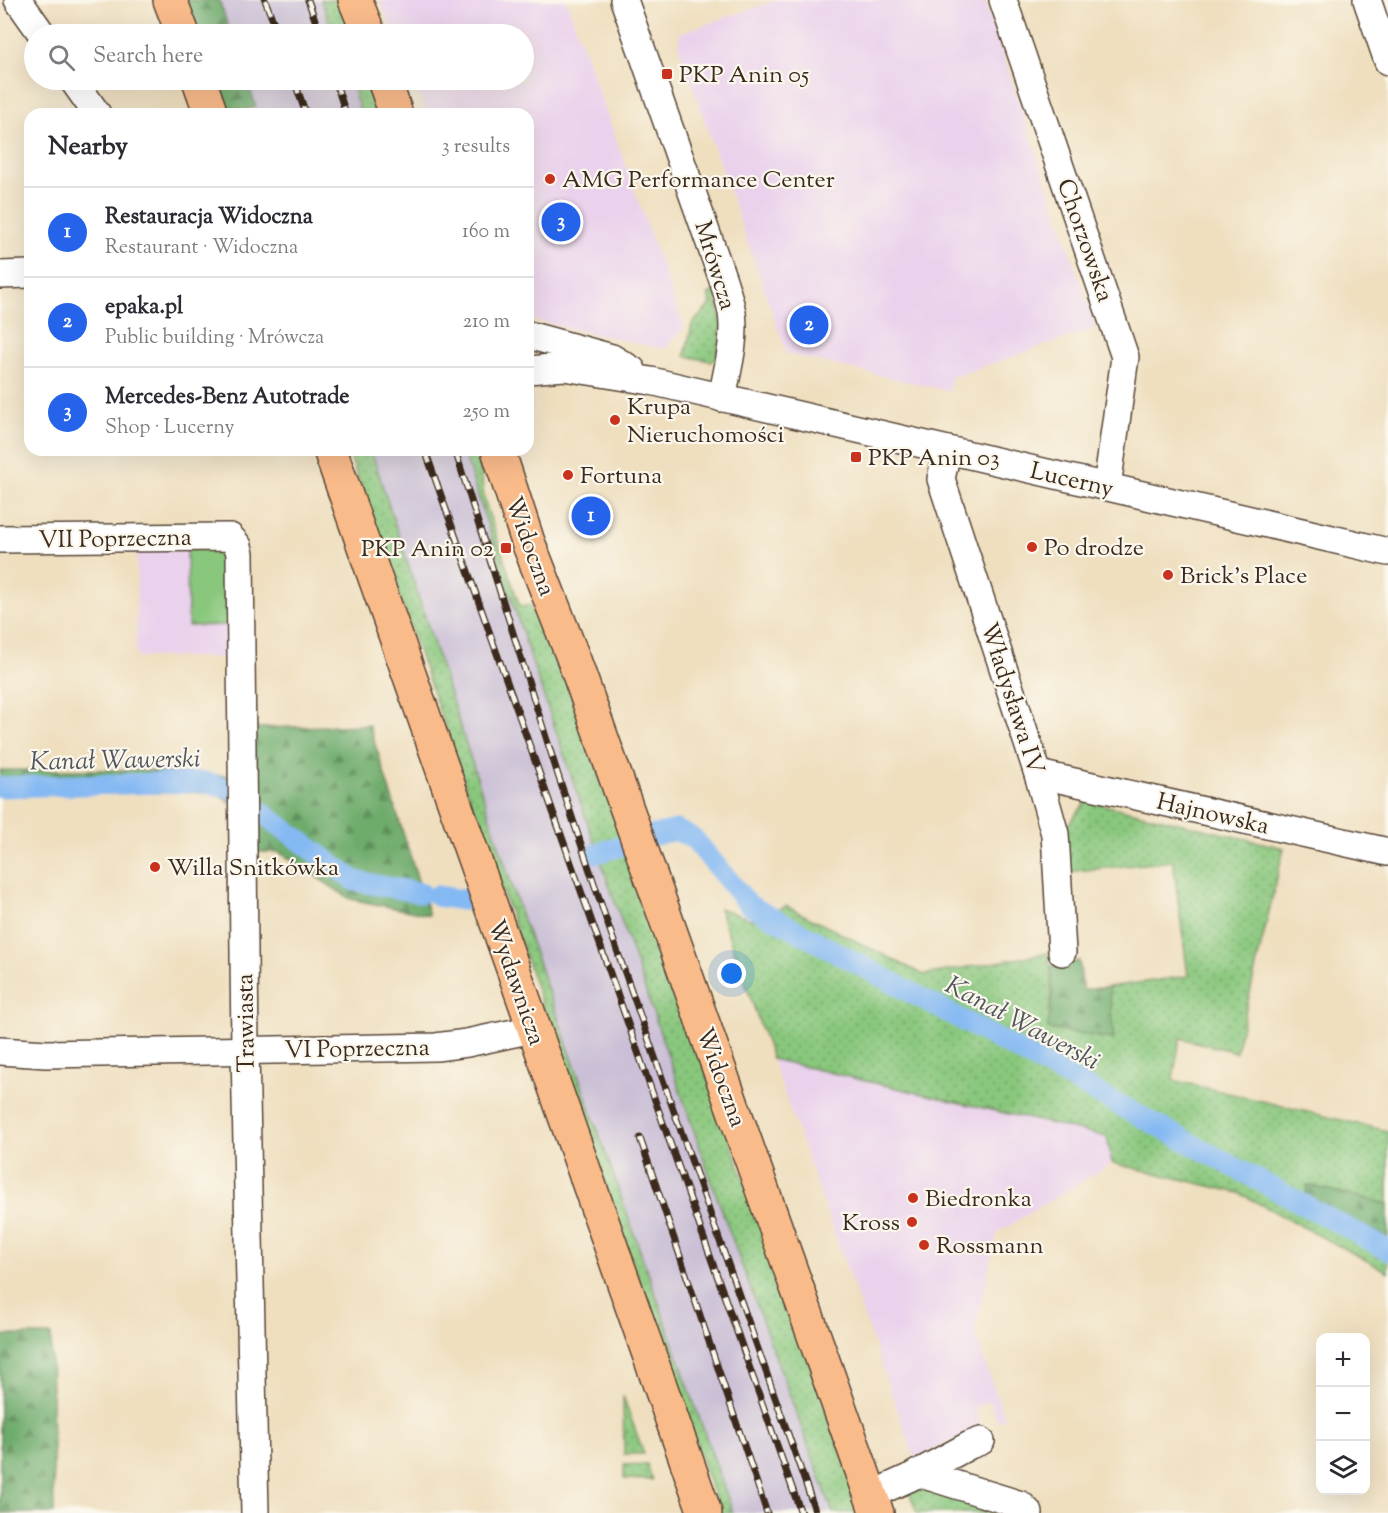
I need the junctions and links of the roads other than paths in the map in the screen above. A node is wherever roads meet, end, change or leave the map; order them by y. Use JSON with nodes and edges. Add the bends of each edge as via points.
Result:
{"nodes":[{"id":1,"x":18,"y":0,"type":"edge"},
{"id":2,"x":170,"y":0,"type":"edge"},
{"id":3,"x":355,"y":0,"type":"edge"},
{"id":4,"x":624,"y":0,"type":"edge"},
{"id":5,"x":1003,"y":0,"type":"edge"},
{"id":6,"x":1367,"y":0,"type":"edge"},
{"id":7,"x":35,"y":24,"type":"edge"},
{"id":8,"x":179,"y":24,"type":"edge"},
{"id":9,"x":365,"y":24,"type":"edge"},
{"id":10,"x":1388,"y":61,"type":"edge"},
{"id":11,"x":80,"y":90,"type":"edge"},
{"id":12,"x":202,"y":90,"type":"edge"},
{"id":13,"x":388,"y":90,"type":"edge"},
{"id":14,"x":93,"y":108,"type":"edge"},
{"id":15,"x":209,"y":108,"type":"edge"},
{"id":16,"x":394,"y":108,"type":"edge"},
{"id":17,"x":24,"y":274,"type":"edge"},
{"id":18,"x":0,"y":275,"type":"edge"},
{"id":19,"x":534,"y":338,"type":"edge"},
{"id":20,"x":576,"y":359,"type":"junction"},
{"id":21,"x":534,"y":369,"type":"edge"},
{"id":22,"x":722,"y":398,"type":"junction"},
{"id":23,"x":947,"y":451,"type":"junction"},
{"id":24,"x":332,"y":456,"type":"edge"},
{"id":25,"x":500,"y":456,"type":"edge"},
{"id":26,"x":520,"y":456,"type":"edge"},
{"id":27,"x":1107,"y":487,"type":"junction"},
{"id":28,"x":230,"y":537,"type":"joint"},
{"id":29,"x":0,"y":539,"type":"edge"},
{"id":30,"x":1388,"y":552,"type":"edge"},
{"id":31,"x":567,"y":642,"type":"junction"},
{"id":32,"x":1038,"y":774,"type":"junction"},
{"id":33,"x":1388,"y":852,"type":"edge"},
{"id":34,"x":1062,"y":952,"type":"dead end"},
{"id":35,"x":533,"y":1029,"type":"junction"},
{"id":36,"x":0,"y":1051,"type":"edge"},
{"id":37,"x":245,"y":1051,"type":"junction"},
{"id":38,"x":981,"y":1442,"type":"dead end"},
{"id":39,"x":918,"y":1473,"type":"junction"},
{"id":40,"x":874,"y":1504,"type":"edge"},
{"id":41,"x":255,"y":1513,"type":"edge"},
{"id":42,"x":705,"y":1513,"type":"edge"},
{"id":43,"x":1029,"y":1513,"type":"edge"}],
"edges":[{"from":1,"to":7,"type":"street"},
{"from":2,"to":8,"type":"main road"},
{"from":3,"to":9,"type":"main road"},
{"from":4,"to":22,"type":"street","name":"Mrówcza","via":[[729,303],[732,342]]},
{"from":5,"to":27,"type":"street","name":"Chorzowska","via":[[1125,357]]},
{"from":6,"to":10,"type":"street"},
{"from":11,"to":14,"type":"street"},
{"from":12,"to":15,"type":"main road"},
{"from":13,"to":16,"type":"main road"},
{"from":17,"to":18,"type":"street"},
{"from":19,"to":20,"type":"street","name":"Lucerny"},
{"from":20,"to":21,"type":"street","name":"Lucerny"},
{"from":20,"to":22,"type":"street","name":"Lucerny"},
{"from":22,"to":23,"type":"street","name":"Lucerny"},
{"from":23,"to":27,"type":"street","name":"Lucerny"},
{"from":23,"to":32,"type":"street","name":"Władysława IV","via":[[941,480]]},
{"from":24,"to":35,"type":"main road","name":"Wydawnicza"},
{"from":25,"to":31,"type":"main road","name":"Widoczna"},
{"from":26,"to":31,"type":"main road","name":"Widoczna"},
{"from":27,"to":30,"type":"street","name":"Lucerny"},
{"from":28,"to":29,"type":"street","name":"VII Poprzeczna"},
{"from":28,"to":37,"type":"street","name":"Trawiasta","via":[[240,554]]},
{"from":31,"to":40,"type":"main road","name":"Widoczna"},
{"from":32,"to":33,"type":"street","name":"Hajnowska"},
{"from":32,"to":34,"type":"street","name":"Władysława IV","via":[[1055,834]]},
{"from":35,"to":37,"type":"street","name":"VI Poprzeczna","via":[[436,1047]]},
{"from":35,"to":42,"type":"main road","name":"Wydawnicza"},
{"from":36,"to":37,"type":"street","name":"VI Poprzeczna"},
{"from":37,"to":41,"type":"street","name":"Trawiasta"},
{"from":38,"to":39,"type":"street"},
{"from":39,"to":40,"type":"street"},
{"from":39,"to":43,"type":"street","via":[[1021,1505]]}]}
